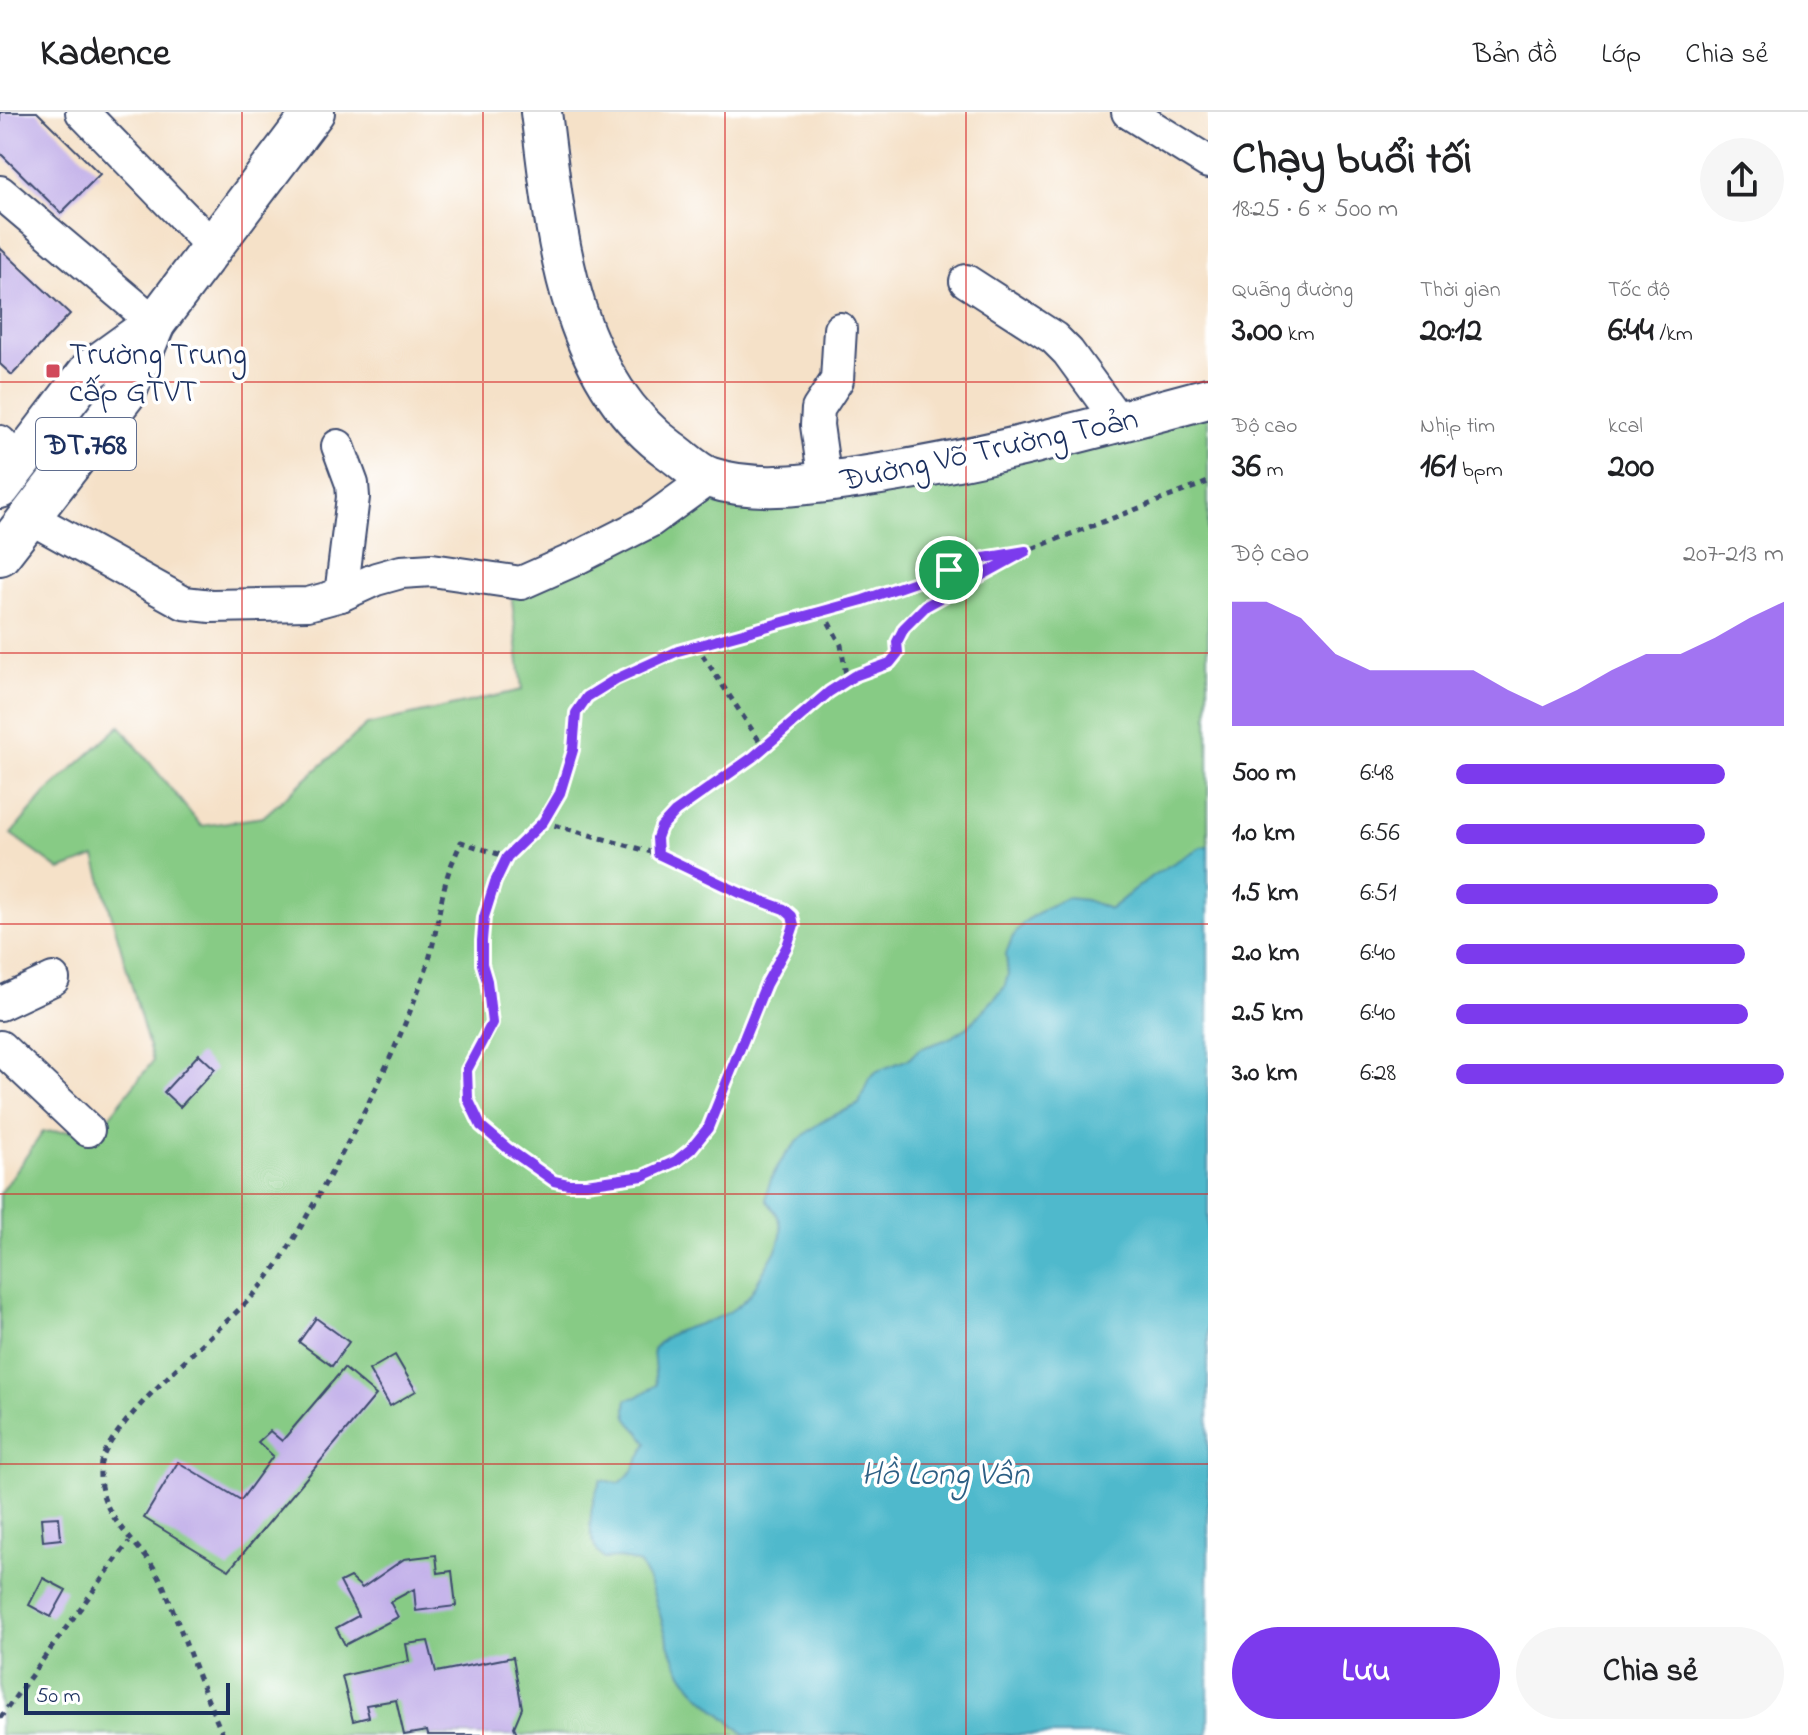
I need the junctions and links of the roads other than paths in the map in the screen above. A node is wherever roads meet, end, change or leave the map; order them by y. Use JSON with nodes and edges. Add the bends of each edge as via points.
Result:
{"nodes":[{"id":1,"x":82,"y":112,"type":"edge"},
{"id":2,"x":314,"y":112,"type":"edge"},
{"id":3,"x":541,"y":112,"type":"edge"},
{"id":4,"x":1128,"y":112,"type":"edge"},
{"id":5,"x":1208,"y":162,"type":"edge"},
{"id":6,"x":0,"y":192,"type":"edge"},
{"id":7,"x":212,"y":246,"type":"junction"},
{"id":8,"x":966,"y":281,"type":"dead end"},
{"id":9,"x":155,"y":323,"type":"junction"},
{"id":10,"x":840,"y":329,"type":"dead end"},
{"id":11,"x":1208,"y":398,"type":"edge"},
{"id":12,"x":1119,"y":422,"type":"junction"},
{"id":13,"x":338,"y":446,"type":"dead end"},
{"id":14,"x":6,"y":465,"type":"edge"},
{"id":15,"x":709,"y":478,"type":"junction"},
{"id":16,"x":825,"y":482,"type":"junction"},
{"id":17,"x":29,"y":517,"type":"junction"},
{"id":18,"x":0,"y":555,"type":"edge"},
{"id":19,"x":341,"y":595,"type":"junction"},
{"id":20,"x":53,"y":979,"type":"dead end"},
{"id":21,"x":0,"y":1004,"type":"edge"},
{"id":22,"x":0,"y":1047,"type":"edge"},
{"id":23,"x":88,"y":1130,"type":"dead end"}],
"edges":[{"from":1,"to":7,"type":"street"},
{"from":2,"to":7,"type":"main road","number":"ĐT.768"},
{"from":3,"to":15,"type":"main road","name":"Đường Võ Trường Toản","via":[[556,233],[589,346],[625,408],[656,440]]},
{"from":4,"to":5,"type":"street"},
{"from":6,"to":9,"type":"street"},
{"from":7,"to":9,"type":"main road","number":"ĐT.768"},
{"from":8,"to":12,"type":"street","via":[[1054,338]]},
{"from":9,"to":14,"type":"main road","number":"ĐT.768","via":[[90,370]]},
{"from":9,"to":17,"type":"main road","number":"ĐT.768","via":[[125,394]]},
{"from":10,"to":16,"type":"street","via":[[837,380],[818,409]]},
{"from":11,"to":12,"type":"main road","name":"Đường Võ Trường Toản"},
{"from":12,"to":16,"type":"main road","name":"Đường Võ Trường Toản","via":[[931,467]]},
{"from":13,"to":19,"type":"street","via":[[353,497]]},
{"from":15,"to":16,"type":"main road","name":"Đường Võ Trường Toản","via":[[757,486]]},
{"from":15,"to":19,"type":"street","via":[[650,521],[521,583],[432,570],[401,572]]},
{"from":17,"to":18,"type":"main road","number":"ĐT.768"},
{"from":17,"to":19,"type":"street","via":[[184,603],[308,604]]},
{"from":20,"to":21,"type":"street"},
{"from":22,"to":23,"type":"street"}]}
